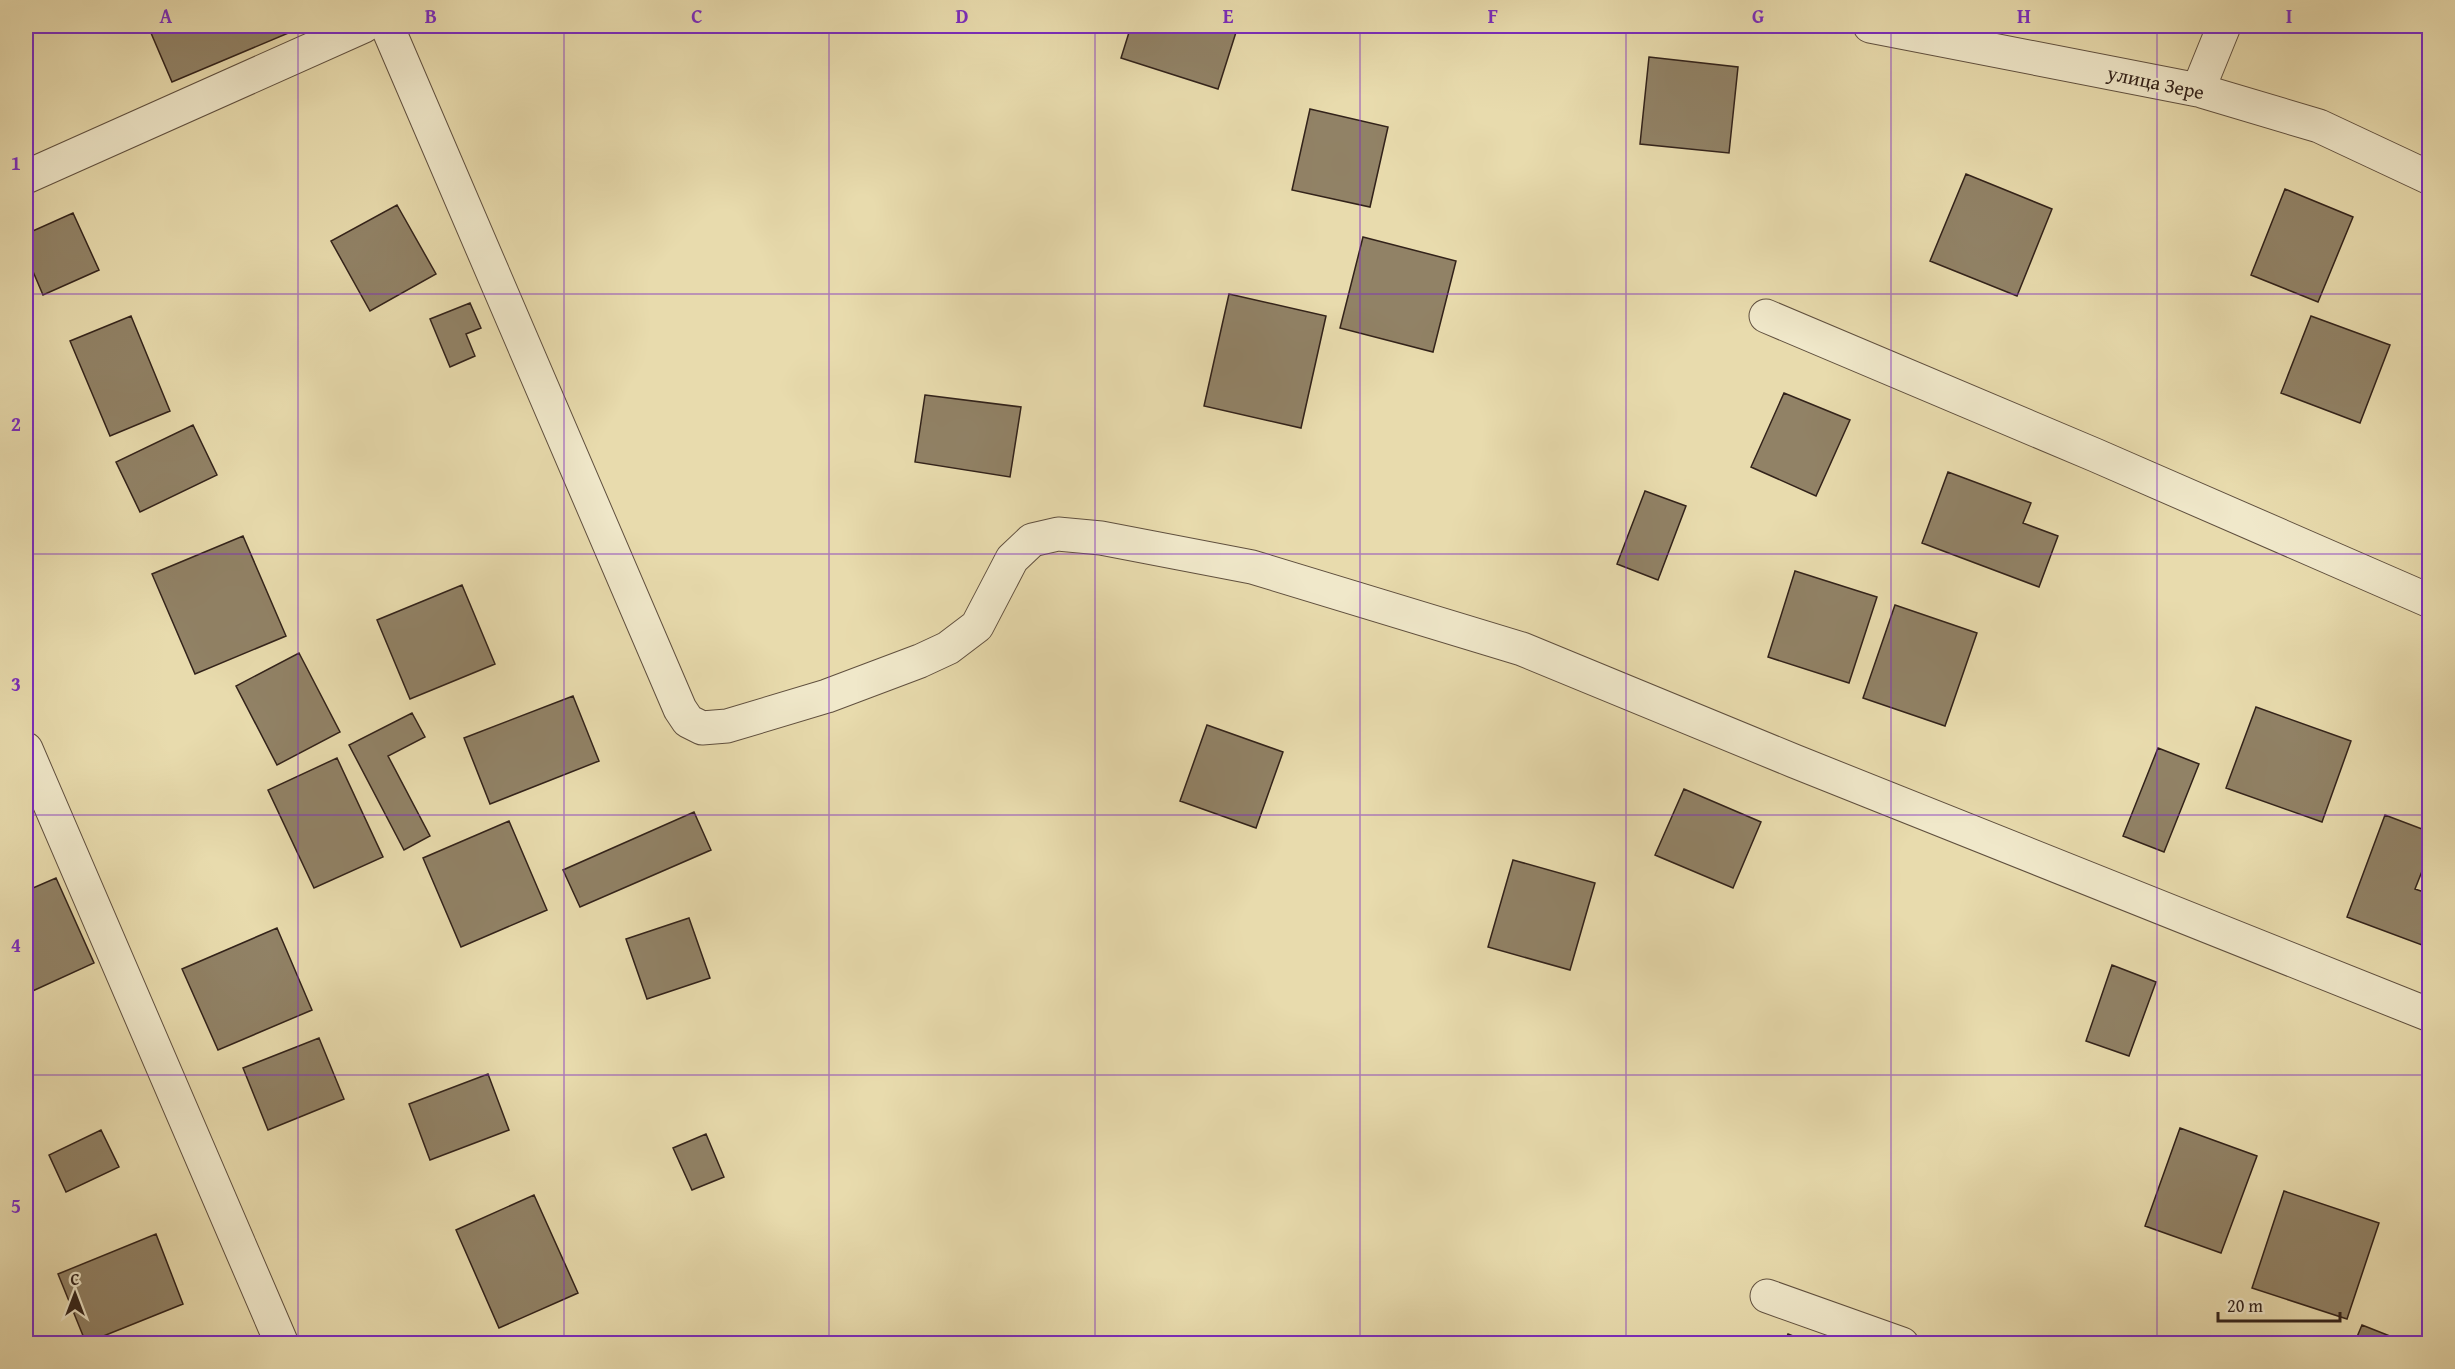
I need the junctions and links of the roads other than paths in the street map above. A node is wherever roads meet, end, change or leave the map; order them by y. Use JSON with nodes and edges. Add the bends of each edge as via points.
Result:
{"nodes":[{"id":1,"x":364,"y":26,"type":"edge"},
{"id":2,"x":387,"y":26,"type":"edge"},
{"id":3,"x":1870,"y":26,"type":"edge"},
{"id":4,"x":2224,"y":26,"type":"edge"},
{"id":5,"x":2198,"y":90,"type":"junction"},
{"id":6,"x":26,"y":177,"type":"edge"},
{"id":7,"x":2430,"y":178,"type":"edge"},
{"id":8,"x":1766,"y":315,"type":"dead end"},
{"id":9,"x":2430,"y":602,"type":"edge"},
{"id":10,"x":26,"y":749,"type":"edge"},
{"id":11,"x":2430,"y":1015,"type":"edge"},
{"id":12,"x":1767,"y":1296,"type":"dead end"},
{"id":13,"x":282,"y":1344,"type":"edge"},
{"id":14,"x":1902,"y":1344,"type":"edge"}],
"edges":[{"from":1,"to":6,"type":"street"},
{"from":2,"to":11,"type":"street","via":[[680,709],[688,721],[702,728],[727,726],[827,696],[920,662],[948,648],[977,626],[1012,559],[1032,540],[1058,534],[1101,538],[1252,567],[1522,649]]},
{"from":3,"to":5,"type":"street","name":"улица Зере"},
{"from":4,"to":5,"type":"street"},
{"from":5,"to":7,"type":"street","name":"улица Зере","via":[[2319,126]]},
{"from":8,"to":9,"type":"street"},
{"from":10,"to":13,"type":"street"},
{"from":12,"to":14,"type":"street"}]}
